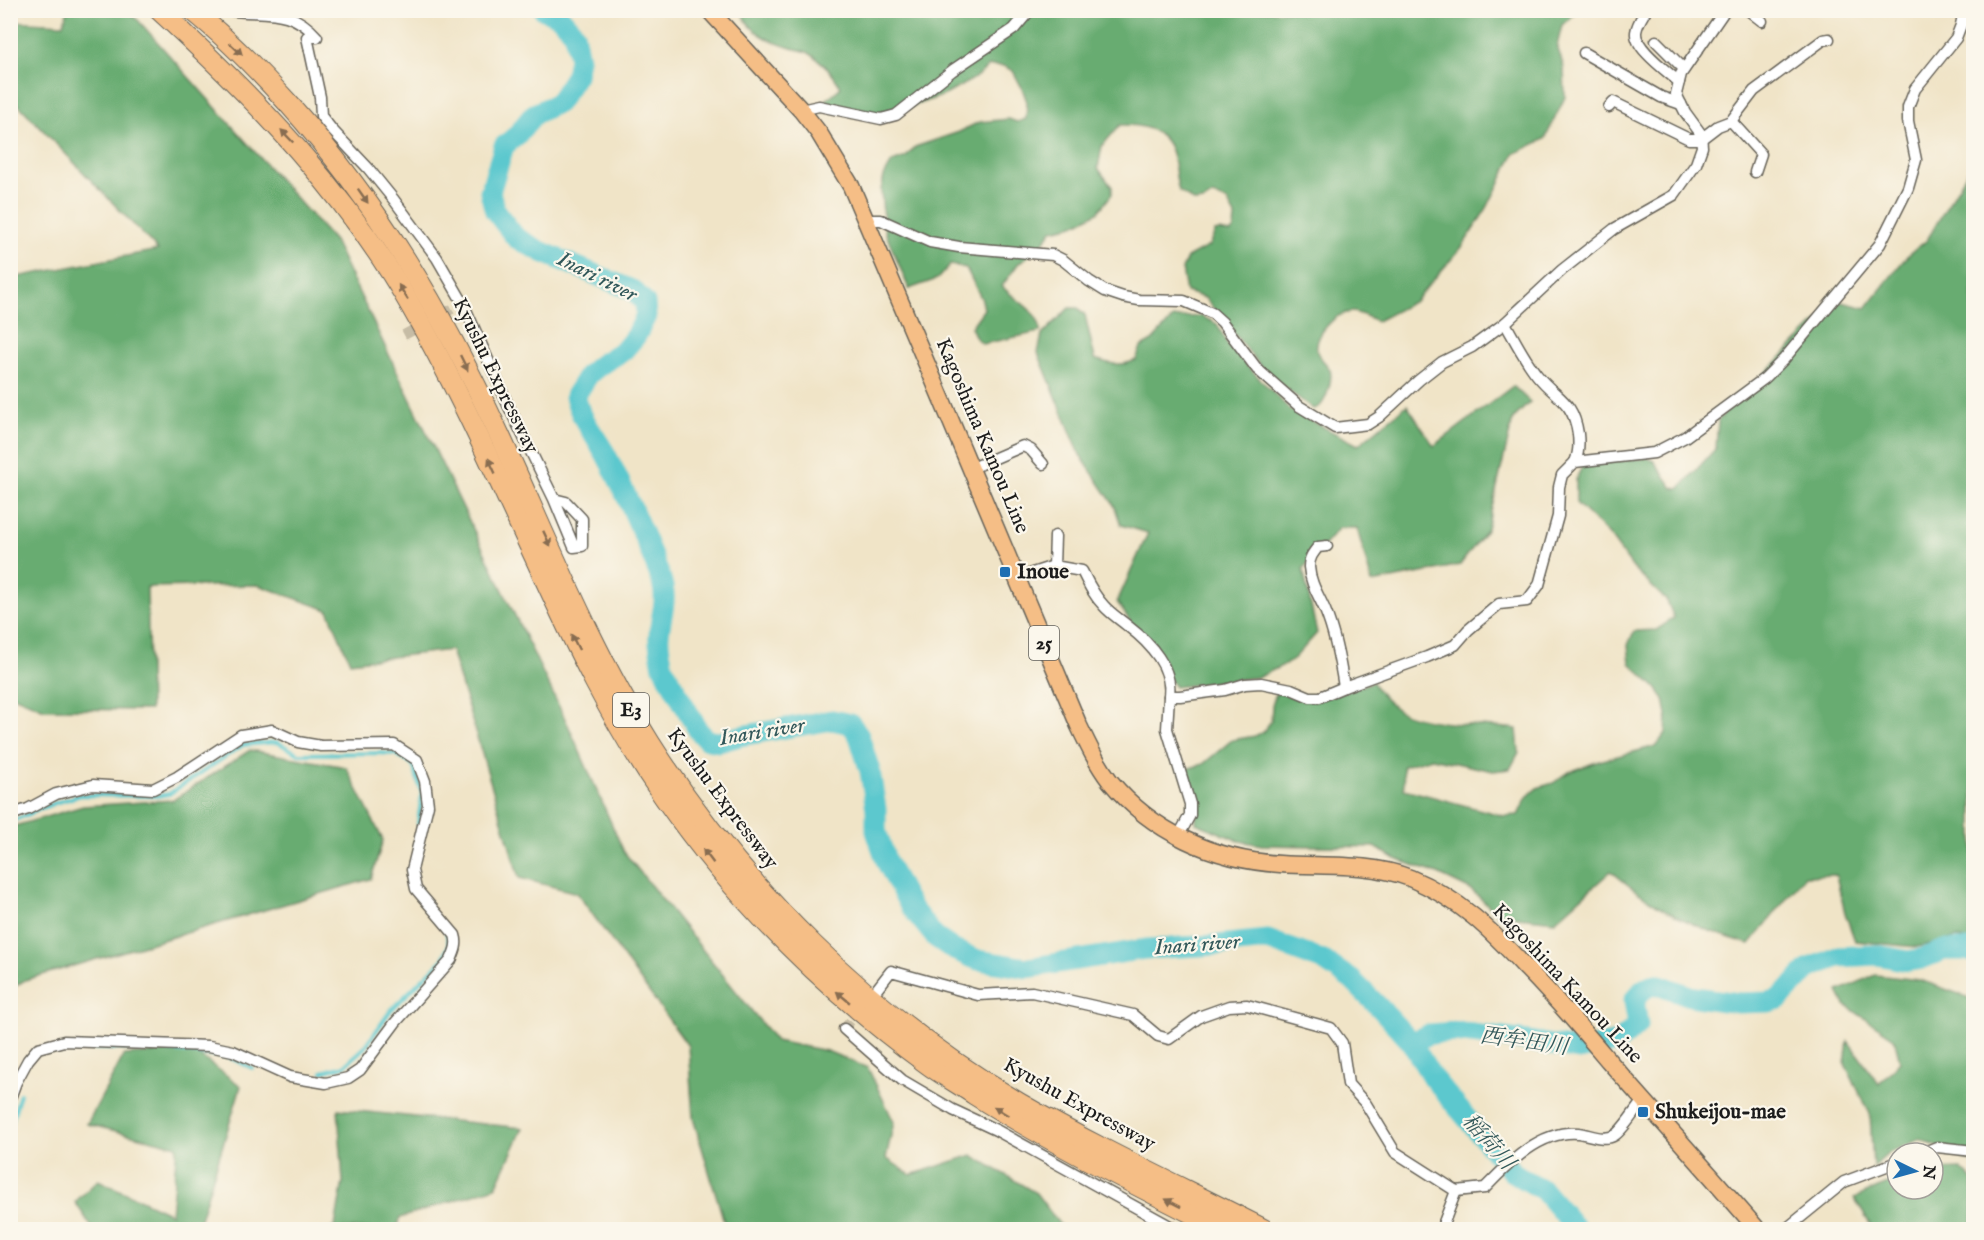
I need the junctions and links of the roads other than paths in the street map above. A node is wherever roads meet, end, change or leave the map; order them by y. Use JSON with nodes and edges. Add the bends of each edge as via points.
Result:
{"nodes":[{"id":1,"x":159,"y":10,"type":"edge"},
{"id":2,"x":192,"y":10,"type":"edge"},
{"id":3,"x":228,"y":10,"type":"edge"},
{"id":4,"x":709,"y":10,"type":"edge"},
{"id":5,"x":1030,"y":10,"type":"edge"},
{"id":6,"x":1646,"y":10,"type":"edge"},
{"id":7,"x":1725,"y":10,"type":"edge"},
{"id":8,"x":1748,"y":10,"type":"edge"},
{"id":9,"x":1964,"y":10,"type":"edge"},
{"id":10,"x":1761,"y":21,"type":"dead end"},
{"id":11,"x":1829,"y":39,"type":"dead end"},
{"id":12,"x":1656,"y":41,"type":"dead end"},
{"id":13,"x":1584,"y":53,"type":"dead end"},
{"id":14,"x":1684,"y":69,"type":"junction"},
{"id":15,"x":1679,"y":82,"type":"junction"},
{"id":16,"x":1681,"y":104,"type":"junction"},
{"id":17,"x":1609,"y":106,"type":"dead end"},
{"id":18,"x":801,"y":110,"type":"junction"},
{"id":19,"x":1731,"y":121,"type":"junction"},
{"id":20,"x":1701,"y":139,"type":"junction"},
{"id":21,"x":1755,"y":172,"type":"dead end"},
{"id":22,"x":867,"y":220,"type":"junction"},
{"id":23,"x":1505,"y":323,"type":"junction"},
{"id":24,"x":1575,"y":462,"type":"junction"},
{"id":25,"x":1043,"y":464,"type":"dead end"},
{"id":26,"x":970,"y":469,"type":"junction"},
{"id":27,"x":554,"y":499,"type":"dead end"},
{"id":28,"x":1055,"y":536,"type":"dead end"},
{"id":29,"x":1327,"y":546,"type":"dead end"},
{"id":30,"x":1053,"y":566,"type":"junction"},
{"id":31,"x":1017,"y":578,"type":"junction"},
{"id":32,"x":1344,"y":687,"type":"junction"},
{"id":33,"x":1168,"y":696,"type":"junction"},
{"id":34,"x":10,"y":815,"type":"edge"},
{"id":35,"x":1178,"y":837,"type":"junction"},
{"id":36,"x":877,"y":989,"type":"dead end"},
{"id":37,"x":844,"y":1029,"type":"dead end"},
{"id":38,"x":10,"y":1098,"type":"edge"},
{"id":39,"x":1644,"y":1099,"type":"junction"},
{"id":40,"x":1945,"y":1148,"type":"edge"},
{"id":41,"x":1974,"y":1150,"type":"edge"},
{"id":42,"x":1885,"y":1167,"type":"edge"},
{"id":43,"x":1455,"y":1191,"type":"junction"},
{"id":44,"x":1177,"y":1230,"type":"edge"},
{"id":45,"x":1225,"y":1230,"type":"edge"},
{"id":46,"x":1265,"y":1230,"type":"edge"},
{"id":47,"x":1441,"y":1230,"type":"edge"},
{"id":48,"x":1758,"y":1230,"type":"edge"},
{"id":49,"x":1785,"y":1230,"type":"edge"}],
"edges":[{"from":45,"to":1,"type":"highway","name":"Kyushu Expressway","number":"E3","one_way":true,"via":[[1080,1156],[929,1066],[822,979],[763,920],[663,795],[606,704],[445,369],[373,245],[332,187],[291,140]]},
{"from":2,"to":46,"type":"highway","name":"Kyushu Expressway","number":"E3","one_way":true,"via":[[260,72],[305,122],[391,235],[462,359],[622,695],[677,784],[726,851],[774,907],[833,965],[930,1044],[1018,1102]]},
{"from":3,"to":27,"type":"street","via":[[279,13],[317,36],[307,37],[321,116],[368,168],[437,258],[463,303]]},
{"from":4,"to":18,"type":"main road","name":"Kagoshima Kamou Line","number":"25"},
{"from":5,"to":18,"type":"street","via":[[1014,29],[896,115],[881,119],[819,106]]},
{"from":6,"to":15,"type":"street","via":[[1635,34],[1638,45]]},
{"from":7,"to":14,"type":"street"},
{"from":8,"to":10,"type":"street"},
{"from":9,"to":24,"type":"street","via":[[1956,38],[1915,88],[1908,106],[1916,160],[1908,188],[1880,244],[1791,350],[1765,378],[1685,437],[1654,453]]},
{"from":11,"to":19,"type":"street","via":[[1754,91]]},
{"from":12,"to":14,"type":"street"},
{"from":13,"to":16,"type":"street","via":[[1661,97]]},
{"from":14,"to":15,"type":"street"},
{"from":15,"to":16,"type":"street","via":[[1676,94]]},
{"from":16,"to":20,"type":"street"},
{"from":17,"to":20,"type":"street","via":[[1613,102],[1689,139]]},
{"from":18,"to":22,"type":"main road","name":"Kagoshima Kamou Line","number":"25","via":[[828,148]]},
{"from":19,"to":20,"type":"street"},
{"from":19,"to":21,"type":"street","via":[[1761,154]]},
{"from":20,"to":23,"type":"street","via":[[1696,164],[1674,195],[1614,229]]},
{"from":22,"to":23,"type":"street","via":[[880,220],[930,243],[1053,255],[1097,286],[1123,297],[1184,301],[1212,313],[1257,369],[1299,406],[1335,428],[1368,424],[1442,362],[1472,347]]},
{"from":22,"to":26,"type":"main road","name":"Kagoshima Kamou Line","number":"25"},
{"from":23,"to":24,"type":"street","via":[[1534,372],[1558,394],[1576,419],[1579,440]]},
{"from":24,"to":32,"type":"street","via":[[1562,475],[1558,516],[1539,585],[1527,601],[1499,604],[1455,645]]},
{"from":25,"to":26,"type":"street","via":[[1023,446]]},
{"from":26,"to":31,"type":"main road","name":"Kagoshima Kamou Line","number":"25"},
{"from":28,"to":30,"type":"street"},
{"from":29,"to":32,"type":"street","via":[[1318,546],[1309,568],[1326,611]]},
{"from":30,"to":31,"type":"street"},
{"from":30,"to":33,"type":"street","via":[[1082,571],[1103,606],[1131,628],[1166,667]]},
{"from":31,"to":35,"type":"main road","name":"Kagoshima Kamou Line","number":"25","via":[[1093,755],[1110,781],[1130,801]]},
{"from":32,"to":33,"type":"street","via":[[1320,698],[1262,683]]},
{"from":33,"to":35,"type":"street","via":[[1167,729],[1190,804],[1190,815]]},
{"from":34,"to":38,"type":"street","via":[[56,794],[93,785],[153,789],[241,735],[272,730],[298,742],[321,746],[394,745],[417,760],[425,781],[428,805],[412,870],[416,889],[455,935],[456,947],[451,960],[360,1070],[348,1078],[326,1083],[290,1077],[233,1051],[209,1046],[64,1041],[38,1048]]},
{"from":35,"to":39,"type":"main road","name":"Kagoshima Kamou Line","number":"25","via":[[1234,857],[1280,864],[1365,868],[1407,877],[1440,891],[1497,936]]},
{"from":36,"to":43,"type":"street","via":[[891,970],[978,996],[1032,992],[1133,1015],[1158,1036],[1169,1039],[1201,1016],[1229,1006],[1247,1005],[1330,1028],[1342,1043],[1348,1084],[1366,1104],[1395,1152]]},
{"from":37,"to":44,"type":"street","via":[[902,1080]]},
{"from":39,"to":43,"type":"street","via":[[1609,1138],[1578,1133],[1539,1140],[1485,1188]]},
{"from":39,"to":48,"type":"main road","name":"Kagoshima Kamou Line","number":"25"},
{"from":40,"to":41,"type":"street"},
{"from":42,"to":49,"type":"street","via":[[1844,1182]]},
{"from":43,"to":47,"type":"street"}]}
